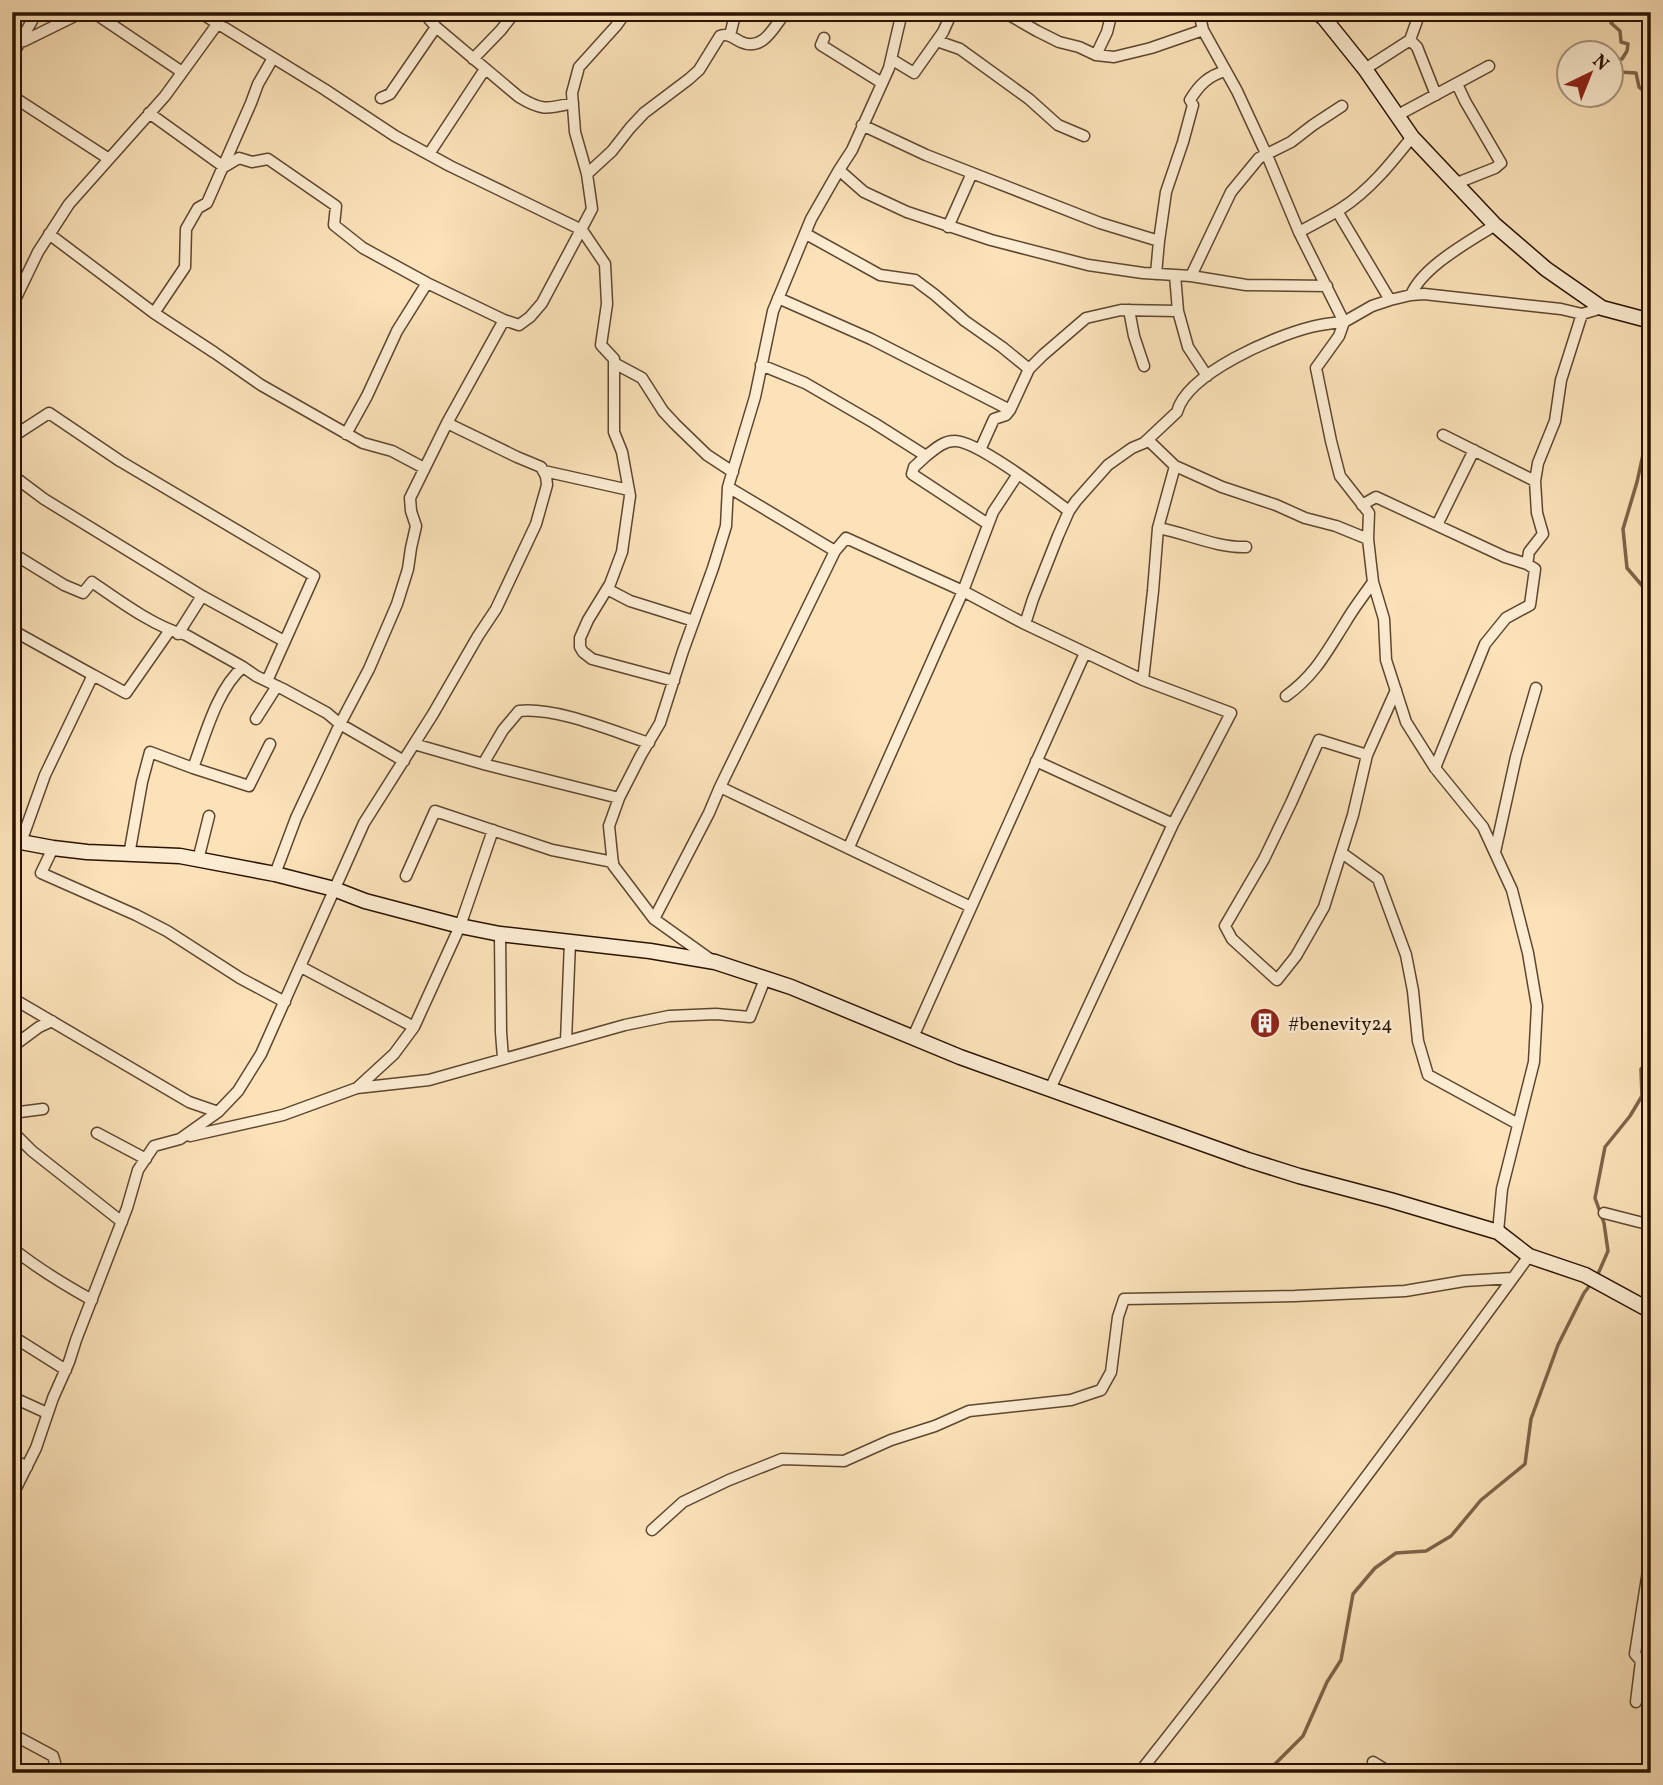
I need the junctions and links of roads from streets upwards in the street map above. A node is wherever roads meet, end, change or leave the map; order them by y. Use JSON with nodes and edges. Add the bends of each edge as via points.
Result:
{"nodes":[{"id":1,"x":37,"y":12,"type":"edge"},
{"id":2,"x":83,"y":12,"type":"edge"},
{"id":3,"x":93,"y":12,"type":"edge"},
{"id":4,"x":199,"y":12,"type":"edge"},
{"id":5,"x":226,"y":12,"type":"edge"},
{"id":6,"x":422,"y":12,"type":"edge"},
{"id":7,"x":515,"y":12,"type":"edge"},
{"id":8,"x":626,"y":12,"type":"edge"},
{"id":9,"x":721,"y":12,"type":"edge"},
{"id":10,"x":902,"y":12,"type":"edge"},
{"id":11,"x":952,"y":12,"type":"edge"},
{"id":12,"x":1004,"y":12,"type":"edge"},
{"id":13,"x":1112,"y":12,"type":"edge"},
{"id":14,"x":1199,"y":12,"type":"edge"},
{"id":15,"x":1420,"y":12,"type":"edge"},
{"id":16,"x":1323,"y":14,"type":"edge"},
{"id":17,"x":782,"y":17,"type":"dead end"},
{"id":18,"x":217,"y":25,"type":"junction"},
{"id":19,"x":436,"y":27,"type":"junction"},
{"id":20,"x":1203,"y":30,"type":"junction"},
{"id":21,"x":730,"y":35,"type":"junction"},
{"id":22,"x":824,"y":38,"type":"dead end"},
{"id":23,"x":1410,"y":40,"type":"junction"},
{"id":24,"x":937,"y":41,"type":"junction"},
{"id":25,"x":16,"y":43,"type":"edge"},
{"id":26,"x":13,"y":54,"type":"edge"},
{"id":27,"x":1096,"y":55,"type":"junction"},
{"id":28,"x":273,"y":58,"type":"junction"},
{"id":29,"x":891,"y":59,"type":"junction"},
{"id":30,"x":473,"y":60,"type":"junction"},
{"id":31,"x":1489,"y":66,"type":"dead end"},
{"id":32,"x":485,"y":69,"type":"junction"},
{"id":33,"x":1365,"y":69,"type":"junction"},
{"id":34,"x":1226,"y":71,"type":"junction"},
{"id":35,"x":182,"y":72,"type":"junction"},
{"id":36,"x":881,"y":83,"type":"junction"},
{"id":37,"x":1457,"y":84,"type":"junction"},
{"id":38,"x":1436,"y":94,"type":"junction"},
{"id":39,"x":12,"y":96,"type":"edge"},
{"id":40,"x":381,"y":98,"type":"dead end"},
{"id":41,"x":573,"y":103,"type":"junction"},
{"id":42,"x":1342,"y":106,"type":"dead end"},
{"id":43,"x":149,"y":113,"type":"junction"},
{"id":44,"x":1398,"y":116,"type":"junction"},
{"id":45,"x":863,"y":125,"type":"junction"},
{"id":46,"x":1084,"y":136,"type":"dead end"},
{"id":47,"x":1412,"y":137,"type":"junction"},
{"id":48,"x":1266,"y":153,"type":"junction"},
{"id":49,"x":429,"y":154,"type":"junction"},
{"id":50,"x":109,"y":159,"type":"junction"},
{"id":51,"x":224,"y":167,"type":"junction"},
{"id":52,"x":839,"y":170,"type":"junction"},
{"id":53,"x":972,"y":173,"type":"junction"},
{"id":54,"x":587,"y":174,"type":"junction"},
{"id":55,"x":1457,"y":183,"type":"junction"},
{"id":56,"x":1337,"y":211,"type":"junction"},
{"id":57,"x":1494,"y":225,"type":"junction"},
{"id":58,"x":948,"y":227,"type":"junction"},
{"id":59,"x":582,"y":230,"type":"junction"},
{"id":60,"x":1299,"y":232,"type":"junction"},
{"id":61,"x":49,"y":234,"type":"junction"},
{"id":62,"x":806,"y":234,"type":"junction"},
{"id":63,"x":1159,"y":240,"type":"junction"},
{"id":64,"x":1156,"y":274,"type":"junction"},
{"id":65,"x":1175,"y":275,"type":"junction"},
{"id":66,"x":1191,"y":276,"type":"junction"},
{"id":67,"x":427,"y":283,"type":"junction"},
{"id":68,"x":1327,"y":286,"type":"junction"},
{"id":69,"x":1412,"y":295,"type":"junction"},
{"id":70,"x":778,"y":298,"type":"junction"},
{"id":71,"x":1390,"y":300,"type":"junction"},
{"id":72,"x":12,"y":306,"type":"edge"},
{"id":73,"x":1602,"y":308,"type":"junction"},
{"id":74,"x":1129,"y":310,"type":"junction"},
{"id":75,"x":1178,"y":311,"type":"junction"},
{"id":76,"x":154,"y":313,"type":"junction"},
{"id":77,"x":1582,"y":314,"type":"junction"},
{"id":78,"x":504,"y":320,"type":"junction"},
{"id":79,"x":1651,"y":321,"type":"edge"},
{"id":80,"x":1344,"y":322,"type":"junction"},
{"id":81,"x":614,"y":363,"type":"junction"},
{"id":82,"x":761,"y":365,"type":"junction"},
{"id":83,"x":1144,"y":366,"type":"dead end"},
{"id":84,"x":1030,"y":369,"type":"junction"},
{"id":85,"x":1207,"y":376,"type":"junction"},
{"id":86,"x":1010,"y":410,"type":"junction"},
{"id":87,"x":447,"y":423,"type":"junction"},
{"id":88,"x":346,"y":434,"type":"junction"},
{"id":89,"x":1443,"y":435,"type":"dead end"},
{"id":90,"x":12,"y":437,"type":"edge"},
{"id":91,"x":1148,"y":440,"type":"junction"},
{"id":92,"x":980,"y":450,"type":"junction"},
{"id":93,"x":1474,"y":450,"type":"junction"},
{"id":94,"x":926,"y":456,"type":"junction"},
{"id":95,"x":1175,"y":466,"type":"junction"},
{"id":96,"x":424,"y":468,"type":"junction"},
{"id":97,"x":544,"y":471,"type":"junction"},
{"id":98,"x":733,"y":472,"type":"junction"},
{"id":99,"x":1018,"y":474,"type":"junction"},
{"id":100,"x":12,"y":475,"type":"edge"},
{"id":101,"x":1535,"y":481,"type":"junction"},
{"id":102,"x":728,"y":487,"type":"junction"},
{"id":103,"x":629,"y":490,"type":"junction"},
{"id":104,"x":1362,"y":505,"type":"junction"},
{"id":105,"x":1069,"y":511,"type":"junction"},
{"id":106,"x":988,"y":524,"type":"junction"},
{"id":107,"x":1437,"y":525,"type":"junction"},
{"id":108,"x":1158,"y":528,"type":"junction"},
{"id":109,"x":1368,"y":540,"type":"junction"},
{"id":110,"x":1246,"y":547,"type":"dead end"},
{"id":111,"x":835,"y":551,"type":"junction"},
{"id":112,"x":12,"y":553,"type":"edge"},
{"id":113,"x":1527,"y":564,"type":"junction"},
{"id":114,"x":1373,"y":582,"type":"junction"},
{"id":115,"x":607,"y":590,"type":"junction"},
{"id":116,"x":963,"y":591,"type":"junction"},
{"id":117,"x":202,"y":596,"type":"junction"},
{"id":118,"x":694,"y":621,"type":"junction"},
{"id":119,"x":1025,"y":624,"type":"junction"},
{"id":120,"x":12,"y":630,"type":"edge"},
{"id":121,"x":174,"y":632,"type":"junction"},
{"id":122,"x":284,"y":641,"type":"junction"},
{"id":123,"x":1084,"y":653,"type":"junction"},
{"id":124,"x":243,"y":667,"type":"junction"},
{"id":125,"x":93,"y":675,"type":"junction"},
{"id":126,"x":1143,"y":680,"type":"junction"},
{"id":127,"x":674,"y":681,"type":"junction"},
{"id":128,"x":272,"y":684,"type":"junction"},
{"id":129,"x":1536,"y":688,"type":"dead end"},
{"id":130,"x":1396,"y":690,"type":"junction"},
{"id":131,"x":1286,"y":696,"type":"dead end"},
{"id":132,"x":256,"y":719,"type":"dead end"},
{"id":133,"x":340,"y":724,"type":"junction"},
{"id":134,"x":649,"y":743,"type":"junction"},
{"id":135,"x":271,"y":744,"type":"dead end"},
{"id":136,"x":414,"y":744,"type":"junction"},
{"id":137,"x":1367,"y":755,"type":"junction"},
{"id":138,"x":404,"y":761,"type":"junction"},
{"id":139,"x":1036,"y":761,"type":"junction"},
{"id":140,"x":483,"y":764,"type":"junction"},
{"id":141,"x":193,"y":768,"type":"junction"},
{"id":142,"x":1435,"y":768,"type":"junction"},
{"id":143,"x":720,"y":787,"type":"junction"},
{"id":144,"x":619,"y":798,"type":"junction"},
{"id":145,"x":209,"y":816,"type":"dead end"},
{"id":146,"x":1173,"y":824,"type":"junction"},
{"id":147,"x":493,"y":830,"type":"junction"},
{"id":148,"x":17,"y":842,"type":"edge"},
{"id":149,"x":849,"y":847,"type":"junction"},
{"id":150,"x":53,"y":848,"type":"junction"},
{"id":151,"x":1494,"y":852,"type":"junction"},
{"id":152,"x":1342,"y":853,"type":"junction"},
{"id":153,"x":129,"y":855,"type":"junction"},
{"id":154,"x":198,"y":860,"type":"junction"},
{"id":155,"x":613,"y":862,"type":"junction"},
{"id":156,"x":275,"y":874,"type":"junction"},
{"id":157,"x":406,"y":876,"type":"dead end"},
{"id":158,"x":334,"y":889,"type":"junction"},
{"id":159,"x":971,"y":907,"type":"junction"},
{"id":160,"x":654,"y":919,"type":"junction"},
{"id":161,"x":460,"y":926,"type":"junction"},
{"id":162,"x":500,"y":934,"type":"junction"},
{"id":163,"x":570,"y":942,"type":"junction"},
{"id":164,"x":715,"y":962,"type":"junction"},
{"id":165,"x":301,"y":967,"type":"junction"},
{"id":166,"x":765,"y":979,"type":"junction"},
{"id":167,"x":12,"y":998,"type":"edge"},
{"id":168,"x":285,"y":1002,"type":"junction"},
{"id":169,"x":52,"y":1021,"type":"junction"},
{"id":170,"x":414,"y":1027,"type":"junction"},
{"id":171,"x":913,"y":1037,"type":"junction"},
{"id":172,"x":566,"y":1041,"type":"junction"},
{"id":173,"x":12,"y":1047,"type":"edge"},
{"id":174,"x":503,"y":1058,"type":"junction"},
{"id":175,"x":357,"y":1088,"type":"junction"},
{"id":176,"x":1051,"y":1089,"type":"junction"},
{"id":177,"x":43,"y":1109,"type":"dead end"},
{"id":178,"x":218,"y":1112,"type":"junction"},
{"id":179,"x":12,"y":1113,"type":"edge"},
{"id":180,"x":1518,"y":1124,"type":"junction"},
{"id":181,"x":12,"y":1131,"type":"edge"},
{"id":182,"x":97,"y":1133,"type":"dead end"},
{"id":183,"x":180,"y":1139,"type":"junction"},
{"id":184,"x":146,"y":1160,"type":"junction"},
{"id":185,"x":1604,"y":1213,"type":"dead end"},
{"id":186,"x":122,"y":1222,"type":"junction"},
{"id":187,"x":1651,"y":1225,"type":"edge"},
{"id":188,"x":1498,"y":1232,"type":"junction"},
{"id":189,"x":12,"y":1248,"type":"edge"},
{"id":190,"x":1529,"y":1256,"type":"junction"},
{"id":191,"x":1512,"y":1278,"type":"junction"},
{"id":192,"x":92,"y":1300,"type":"junction"},
{"id":193,"x":1651,"y":1311,"type":"edge"},
{"id":194,"x":12,"y":1336,"type":"edge"},
{"id":195,"x":66,"y":1370,"type":"junction"},
{"id":196,"x":12,"y":1397,"type":"edge"},
{"id":197,"x":47,"y":1413,"type":"junction"},
{"id":198,"x":12,"y":1459,"type":"edge"},
{"id":199,"x":27,"y":1467,"type":"junction"},
{"id":200,"x":1651,"y":1468,"type":"edge"},
{"id":201,"x":1650,"y":1487,"type":"edge"},
{"id":202,"x":12,"y":1496,"type":"edge"},
{"id":203,"x":652,"y":1530,"type":"dead end"},
{"id":204,"x":1651,"y":1552,"type":"edge"},
{"id":205,"x":1636,"y":1702,"type":"dead end"},
{"id":206,"x":12,"y":1734,"type":"edge"},
{"id":207,"x":1373,"y":1762,"type":"dead end"},
{"id":208,"x":58,"y":1773,"type":"edge"},
{"id":209,"x":1139,"y":1773,"type":"edge"},
{"id":210,"x":1391,"y":1773,"type":"edge"}],
"edges":[{"from":1,"to":25,"type":"street"},
{"from":2,"to":25,"type":"street"},
{"from":3,"to":35,"type":"street"},
{"from":4,"to":18,"type":"street"},
{"from":5,"to":18,"type":"street"},
{"from":6,"to":19,"type":"street"},
{"from":7,"to":30,"type":"street"},
{"from":8,"to":41,"type":"street","via":[[579,67]]},
{"from":9,"to":21,"type":"street","via":[[734,19]]},
{"from":10,"to":29,"type":"street"},
{"from":11,"to":24,"type":"street"},
{"from":12,"to":27,"type":"street","via":[[1059,42]]},
{"from":13,"to":27,"type":"street"},
{"from":14,"to":20,"type":"street"},
{"from":15,"to":23,"type":"street"},
{"from":16,"to":33,"type":"street"},
{"from":17,"to":21,"type":"street","via":[[769,36],[753,45]]},
{"from":18,"to":28,"type":"street"},
{"from":18,"to":35,"type":"street"},
{"from":19,"to":30,"type":"street"},
{"from":19,"to":40,"type":"street","via":[[390,94]]},
{"from":20,"to":27,"type":"street","via":[[1114,57]]},
{"from":20,"to":34,"type":"street"},
{"from":21,"to":54,"type":"street","via":[[720,36],[699,70],[645,113]]},
{"from":22,"to":36,"type":"street","via":[[821,44]]},
{"from":23,"to":33,"type":"street"},
{"from":23,"to":38,"type":"street"},
{"from":24,"to":29,"type":"street","via":[[914,73]]},
{"from":24,"to":46,"type":"street","via":[[960,49],[1058,124]]},
{"from":25,"to":26,"type":"street"},
{"from":28,"to":49,"type":"street"},
{"from":28,"to":51,"type":"street"},
{"from":29,"to":36,"type":"street"},
{"from":30,"to":32,"type":"street"},
{"from":31,"to":37,"type":"street"},
{"from":32,"to":41,"type":"street","via":[[533,106]]},
{"from":32,"to":49,"type":"street"},
{"from":33,"to":44,"type":"street"},
{"from":34,"to":48,"type":"street"},
{"from":34,"to":63,"type":"street","via":[[1206,79],[1190,100],[1193,105],[1166,192]]},
{"from":35,"to":43,"type":"street"},
{"from":36,"to":45,"type":"street"},
{"from":37,"to":38,"type":"street"},
{"from":37,"to":55,"type":"street","via":[[1501,163]]},
{"from":38,"to":44,"type":"street"},
{"from":39,"to":50,"type":"street"},
{"from":41,"to":54,"type":"street","via":[[575,132]]},
{"from":42,"to":48,"type":"street","via":[[1291,142]]},
{"from":43,"to":50,"type":"street"},
{"from":43,"to":51,"type":"street"},
{"from":44,"to":47,"type":"street"},
{"from":45,"to":52,"type":"street"},
{"from":45,"to":53,"type":"street"},
{"from":47,"to":55,"type":"street"},
{"from":47,"to":56,"type":"street","via":[[1370,184]]},
{"from":48,"to":60,"type":"street"},
{"from":48,"to":66,"type":"street","via":[[1236,185]]},
{"from":49,"to":59,"type":"street"},
{"from":50,"to":61,"type":"street"},
{"from":51,"to":67,"type":"street","via":[[239,158],[252,162],[268,159],[336,206],[334,225],[363,248]]},
{"from":51,"to":76,"type":"street","via":[[207,203],[198,208],[186,229],[185,267]]},
{"from":52,"to":58,"type":"street","via":[[883,202]]},
{"from":52,"to":62,"type":"street"},
{"from":53,"to":58,"type":"street"},
{"from":53,"to":63,"type":"street","via":[[1100,223]]},
{"from":54,"to":59,"type":"street","via":[[592,209]]},
{"from":55,"to":57,"type":"street"},
{"from":56,"to":60,"type":"street"},
{"from":56,"to":71,"type":"street"},
{"from":57,"to":69,"type":"street","via":[[1427,273]]},
{"from":57,"to":73,"type":"street"},
{"from":58,"to":64,"type":"street","via":[[1088,265]]},
{"from":59,"to":78,"type":"street","via":[[530,317],[519,325]]},
{"from":59,"to":81,"type":"street","via":[[605,264],[607,304],[601,345]]},
{"from":60,"to":68,"type":"street"},
{"from":61,"to":72,"type":"street"},
{"from":61,"to":76,"type":"street"},
{"from":62,"to":70,"type":"street"},
{"from":62,"to":84,"type":"street","via":[[880,275],[915,280]]},
{"from":63,"to":64,"type":"street"},
{"from":64,"to":65,"type":"street"},
{"from":65,"to":66,"type":"street"},
{"from":65,"to":75,"type":"street"},
{"from":66,"to":68,"type":"street","via":[[1246,285]]},
{"from":67,"to":78,"type":"street"},
{"from":67,"to":88,"type":"street","via":[[397,331]]},
{"from":68,"to":80,"type":"street"},
{"from":69,"to":71,"type":"street"},
{"from":69,"to":77,"type":"street"},
{"from":70,"to":82,"type":"street"},
{"from":70,"to":86,"type":"street","via":[[871,339]]},
{"from":71,"to":80,"type":"street"},
{"from":73,"to":77,"type":"street"},
{"from":73,"to":79,"type":"street"},
{"from":74,"to":75,"type":"street"},
{"from":74,"to":83,"type":"street"},
{"from":74,"to":84,"type":"street","via":[[1086,318]]},
{"from":75,"to":85,"type":"street","via":[[1188,347]]},
{"from":76,"to":88,"type":"street","via":[[261,385]]},
{"from":77,"to":101,"type":"street"},
{"from":78,"to":87,"type":"street"},
{"from":80,"to":85,"type":"street","via":[[1312,326],[1269,341]]},
{"from":80,"to":104,"type":"street","via":[[1316,368],[1340,476]]},
{"from":81,"to":98,"type":"street","via":[[642,378],[675,424]]},
{"from":81,"to":103,"type":"street","via":[[614,432]]},
{"from":82,"to":94,"type":"street","via":[[805,383]]},
{"from":82,"to":98,"type":"street"},
{"from":84,"to":86,"type":"street"},
{"from":85,"to":91,"type":"street","via":[[1189,390],[1177,411]]},
{"from":86,"to":92,"type":"street","via":[[994,419]]},
{"from":87,"to":96,"type":"street"},
{"from":87,"to":97,"type":"street"},
{"from":88,"to":96,"type":"street"},
{"from":89,"to":93,"type":"street"},
{"from":90,"to":122,"type":"street","via":[[49,413],[120,461],[314,576]]},
{"from":91,"to":95,"type":"street"},
{"from":91,"to":105,"type":"street","via":[[1108,466]]},
{"from":92,"to":94,"type":"street","via":[[957,440]]},
{"from":92,"to":99,"type":"street"},
{"from":93,"to":101,"type":"street"},
{"from":93,"to":107,"type":"street"},
{"from":94,"to":106,"type":"street","via":[[912,474]]},
{"from":95,"to":108,"type":"street"},
{"from":95,"to":109,"type":"street"},
{"from":96,"to":133,"type":"street","via":[[410,498],[416,526],[397,604]]},
{"from":97,"to":103,"type":"street"},
{"from":97,"to":136,"type":"street","via":[[547,485],[517,567]]},
{"from":98,"to":102,"type":"street"},
{"from":99,"to":105,"type":"street"},
{"from":99,"to":106,"type":"street"},
{"from":100,"to":117,"type":"street"},
{"from":101,"to":113,"type":"street","via":[[1543,534],[1529,552]]},
{"from":102,"to":111,"type":"street"},
{"from":102,"to":118,"type":"street","via":[[726,526]]},
{"from":103,"to":115,"type":"street","via":[[622,552]]},
{"from":104,"to":107,"type":"street","via":[[1376,497]]},
{"from":104,"to":109,"type":"street","via":[[1368,513]]},
{"from":105,"to":119,"type":"street"},
{"from":106,"to":116,"type":"street"},
{"from":107,"to":113,"type":"street"},
{"from":108,"to":110,"type":"street"},
{"from":108,"to":126,"type":"street"},
{"from":109,"to":114,"type":"street"},
{"from":111,"to":116,"type":"street","via":[[846,538]]},
{"from":111,"to":143,"type":"street"},
{"from":112,"to":121,"type":"street","via":[[83,593],[92,582]]},
{"from":113,"to":142,"type":"street","via":[[1535,569],[1530,605],[1506,618],[1485,644]]},
{"from":114,"to":130,"type":"street","via":[[1384,619],[1386,660]]},
{"from":114,"to":131,"type":"street","via":[[1321,662]]},
{"from":115,"to":118,"type":"street"},
{"from":115,"to":127,"type":"street","via":[[580,638],[583,652],[592,659]]},
{"from":116,"to":119,"type":"street"},
{"from":116,"to":149,"type":"street"},
{"from":117,"to":121,"type":"street"},
{"from":117,"to":122,"type":"street"},
{"from":118,"to":127,"type":"street"},
{"from":119,"to":123,"type":"street"},
{"from":120,"to":125,"type":"street"},
{"from":121,"to":124,"type":"street"},
{"from":121,"to":125,"type":"street","via":[[126,693]]},
{"from":122,"to":128,"type":"street"},
{"from":123,"to":126,"type":"street"},
{"from":123,"to":139,"type":"street"},
{"from":124,"to":128,"type":"street"},
{"from":124,"to":141,"type":"street","via":[[232,676],[216,705]]},
{"from":125,"to":148,"type":"street"},
{"from":126,"to":146,"type":"street","via":[[1231,713]]},
{"from":127,"to":134,"type":"street"},
{"from":128,"to":132,"type":"street"},
{"from":128,"to":133,"type":"street"},
{"from":129,"to":151,"type":"street"},
{"from":130,"to":137,"type":"street"},
{"from":130,"to":142,"type":"street","via":[[1406,722]]},
{"from":133,"to":138,"type":"street"},
{"from":133,"to":156,"type":"street"},
{"from":134,"to":140,"type":"street","via":[[560,714],[519,711]]},
{"from":134,"to":144,"type":"street"},
{"from":135,"to":141,"type":"street","via":[[250,786]]},
{"from":136,"to":138,"type":"street"},
{"from":136,"to":140,"type":"street"},
{"from":137,"to":152,"type":"street"},
{"from":137,"to":152,"type":"street","via":[[1319,740],[1264,859],[1225,926],[1232,939],[1277,980],[1324,907]]},
{"from":138,"to":158,"type":"street","via":[[364,823]]},
{"from":139,"to":146,"type":"street"},
{"from":139,"to":159,"type":"street"},
{"from":140,"to":144,"type":"street"},
{"from":141,"to":153,"type":"street","via":[[150,752]]},
{"from":142,"to":151,"type":"street","via":[[1483,827]]},
{"from":143,"to":149,"type":"street"},
{"from":143,"to":160,"type":"street"},
{"from":144,"to":155,"type":"street","via":[[609,826]]},
{"from":145,"to":154,"type":"street"},
{"from":146,"to":176,"type":"street"},
{"from":147,"to":155,"type":"street","via":[[552,850]]},
{"from":147,"to":157,"type":"street","via":[[435,811]]},
{"from":147,"to":161,"type":"street"},
{"from":148,"to":150,"type":"street"},
{"from":149,"to":159,"type":"street"},
{"from":150,"to":153,"type":"street"},
{"from":150,"to":168,"type":"street","via":[[41,873],[167,931]]},
{"from":151,"to":180,"type":"street","via":[[1512,890],[1537,1006],[1534,1062]]},
{"from":152,"to":180,"type":"street","via":[[1378,879],[1406,955],[1418,1041],[1428,1075]]},
{"from":153,"to":154,"type":"street"},
{"from":154,"to":156,"type":"street"},
{"from":155,"to":160,"type":"street"},
{"from":156,"to":158,"type":"street"},
{"from":158,"to":161,"type":"street"},
{"from":158,"to":165,"type":"street"},
{"from":159,"to":171,"type":"street"},
{"from":160,"to":164,"type":"street"},
{"from":161,"to":162,"type":"street"},
{"from":161,"to":170,"type":"street"},
{"from":162,"to":163,"type":"street"},
{"from":162,"to":174,"type":"street"},
{"from":163,"to":164,"type":"street"},
{"from":163,"to":172,"type":"street"},
{"from":164,"to":166,"type":"street"},
{"from":165,"to":168,"type":"street"},
{"from":165,"to":170,"type":"street"},
{"from":166,"to":171,"type":"street"},
{"from":166,"to":172,"type":"street","via":[[750,1017],[669,1016]]},
{"from":167,"to":169,"type":"street"},
{"from":168,"to":178,"type":"street","via":[[261,1055]]},
{"from":169,"to":173,"type":"street"},
{"from":169,"to":178,"type":"street","via":[[189,1101]]},
{"from":170,"to":175,"type":"street","via":[[394,1054]]},
{"from":171,"to":176,"type":"street"},
{"from":172,"to":174,"type":"street"},
{"from":174,"to":175,"type":"street","via":[[429,1080]]},
{"from":175,"to":183,"type":"street","via":[[283,1115]]},
{"from":176,"to":188,"type":"street","via":[[1298,1176]]},
{"from":177,"to":179,"type":"street"},
{"from":178,"to":183,"type":"street"},
{"from":180,"to":188,"type":"street","via":[[1502,1189]]},
{"from":181,"to":186,"type":"street"},
{"from":182,"to":184,"type":"street"},
{"from":183,"to":184,"type":"street","via":[[154,1146]]},
{"from":184,"to":186,"type":"street","via":[[138,1170]]},
{"from":185,"to":187,"type":"street"},
{"from":186,"to":192,"type":"street"},
{"from":188,"to":190,"type":"street"},
{"from":189,"to":192,"type":"street"},
{"from":190,"to":191,"type":"street"},
{"from":190,"to":193,"type":"street","via":[[1584,1275]]},
{"from":191,"to":203,"type":"street","via":[[1405,1291],[1124,1299],[1111,1372],[1101,1390],[1071,1400],[968,1411],[844,1461],[782,1459],[682,1502]]},
{"from":191,"to":209,"type":"street"},
{"from":192,"to":195,"type":"street"},
{"from":194,"to":195,"type":"street"},
{"from":195,"to":197,"type":"street"},
{"from":196,"to":197,"type":"street"},
{"from":197,"to":199,"type":"street"},
{"from":198,"to":199,"type":"street"},
{"from":199,"to":202,"type":"street"},
{"from":200,"to":201,"type":"street"},
{"from":204,"to":205,"type":"street","via":[[1635,1654],[1641,1661]]},
{"from":206,"to":208,"type":"street","via":[[53,1756]]},
{"from":207,"to":210,"type":"street"}]}
